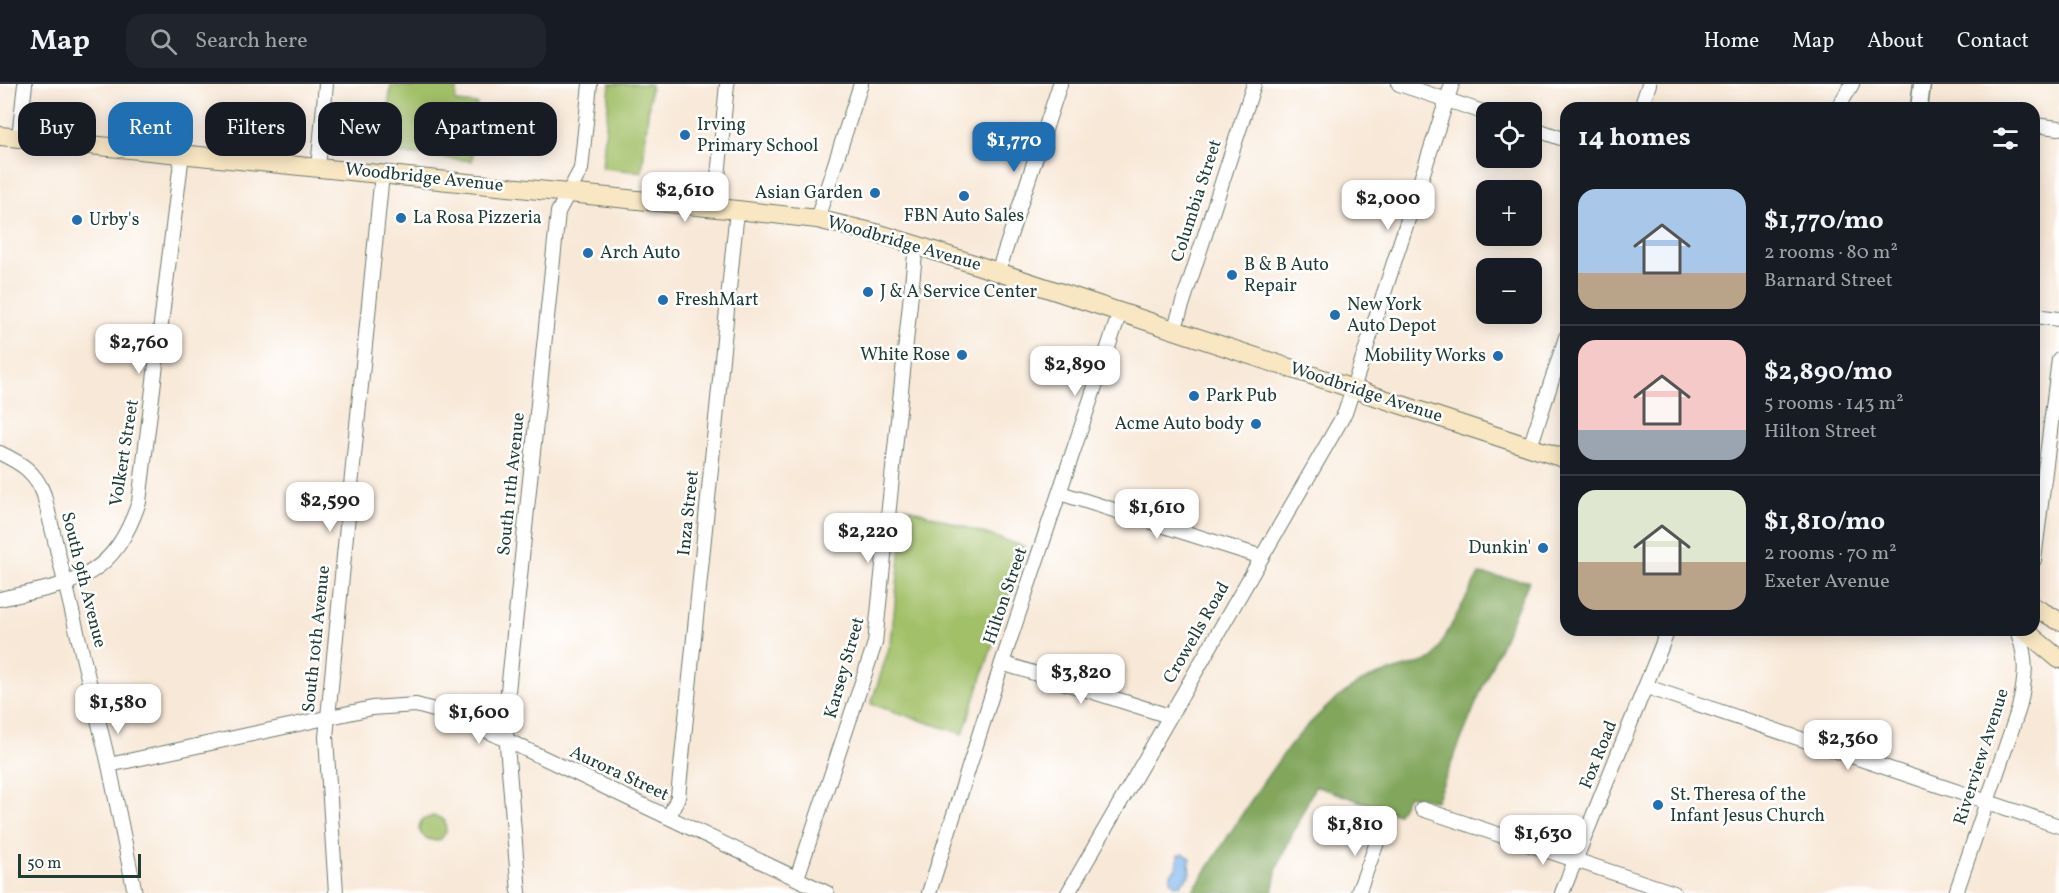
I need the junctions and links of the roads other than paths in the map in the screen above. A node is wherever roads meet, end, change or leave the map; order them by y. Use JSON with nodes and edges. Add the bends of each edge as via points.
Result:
{"nodes":[{"id":1,"x":25,"y":84,"type":"edge"},
{"id":2,"x":326,"y":84,"type":"edge"},
{"id":3,"x":590,"y":84,"type":"edge"},
{"id":4,"x":728,"y":84,"type":"edge"},
{"id":5,"x":861,"y":84,"type":"edge"},
{"id":6,"x":1060,"y":84,"type":"edge"},
{"id":7,"x":1254,"y":84,"type":"edge"},
{"id":8,"x":1399,"y":84,"type":"edge"},
{"id":9,"x":1452,"y":84,"type":"edge"},
{"id":10,"x":1649,"y":84,"type":"edge"},
{"id":11,"x":1852,"y":84,"type":"edge"},
{"id":12,"x":1922,"y":84,"type":"edge"},
{"id":13,"x":1446,"y":100,"type":"junction"},
{"id":14,"x":23,"y":102,"type":"edge"},
{"id":15,"x":1643,"y":102,"type":"edge"},
{"id":16,"x":1842,"y":102,"type":"edge"},
{"id":17,"x":1920,"y":102,"type":"edge"},
{"id":18,"x":1476,"y":110,"type":"edge"},
{"id":19,"x":2040,"y":126,"type":"edge"},
{"id":20,"x":2059,"y":128,"type":"edge"},
{"id":21,"x":1542,"y":132,"type":"edge"},
{"id":22,"x":0,"y":136,"type":"edge"},
{"id":23,"x":18,"y":138,"type":"edge"},
{"id":24,"x":1560,"y":138,"type":"edge"},
{"id":25,"x":193,"y":155,"type":"edge"},
{"id":26,"x":182,"y":156,"type":"edge"},
{"id":27,"x":318,"y":168,"type":"junction"},
{"id":28,"x":382,"y":174,"type":"junction"},
{"id":29,"x":568,"y":193,"type":"junction"},
{"id":30,"x":715,"y":208,"type":"junction"},
{"id":31,"x":737,"y":210,"type":"junction"},
{"id":32,"x":817,"y":219,"type":"junction"},
{"id":33,"x":916,"y":245,"type":"junction"},
{"id":34,"x":998,"y":272,"type":"junction"},
{"id":35,"x":1120,"y":312,"type":"junction"},
{"id":36,"x":2040,"y":317,"type":"edge"},
{"id":37,"x":2059,"y":319,"type":"edge"},
{"id":38,"x":1174,"y":330,"type":"junction"},
{"id":39,"x":1560,"y":355,"type":"edge"},
{"id":40,"x":2059,"y":359,"type":"edge"},
{"id":41,"x":1353,"y":389,"type":"junction"},
{"id":42,"x":1530,"y":447,"type":"junction"},
{"id":43,"x":0,"y":453,"type":"edge"},
{"id":44,"x":1560,"y":457,"type":"edge"},
{"id":45,"x":1060,"y":492,"type":"junction"},
{"id":46,"x":2040,"y":512,"type":"edge"},
{"id":47,"x":1262,"y":557,"type":"junction"},
{"id":48,"x":66,"y":585,"type":"junction"},
{"id":49,"x":0,"y":599,"type":"edge"},
{"id":50,"x":2040,"y":608,"type":"edge"},
{"id":51,"x":2040,"y":610,"type":"edge"},
{"id":52,"x":2059,"y":615,"type":"edge"},
{"id":53,"x":2059,"y":621,"type":"edge"},
{"id":54,"x":2040,"y":626,"type":"edge"},
{"id":55,"x":2059,"y":634,"type":"edge"},
{"id":56,"x":1666,"y":636,"type":"edge"},
{"id":57,"x":2019,"y":636,"type":"edge"},
{"id":58,"x":2031,"y":636,"type":"edge"},
{"id":59,"x":2059,"y":659,"type":"edge"},
{"id":60,"x":1002,"y":663,"type":"junction"},
{"id":61,"x":1647,"y":687,"type":"junction"},
{"id":62,"x":1169,"y":717,"type":"junction"},
{"id":63,"x":327,"y":719,"type":"junction"},
{"id":64,"x":507,"y":741,"type":"junction"},
{"id":65,"x":109,"y":765,"type":"junction"},
{"id":66,"x":1986,"y":800,"type":"junction"},
{"id":67,"x":1422,"y":809,"type":"dead end"},
{"id":68,"x":669,"y":817,"type":"junction"},
{"id":69,"x":2059,"y":826,"type":"edge"},
{"id":70,"x":1381,"y":832,"type":"dead end"},
{"id":71,"x":1575,"y":861,"type":"junction"},
{"id":72,"x":797,"y":878,"type":"junction"},
{"id":73,"x":135,"y":893,"type":"edge"},
{"id":74,"x":336,"y":893,"type":"edge"},
{"id":75,"x":519,"y":893,"type":"edge"},
{"id":76,"x":827,"y":893,"type":"edge"},
{"id":77,"x":929,"y":893,"type":"edge"},
{"id":78,"x":1068,"y":893,"type":"edge"},
{"id":79,"x":1358,"y":893,"type":"edge"},
{"id":80,"x":1562,"y":893,"type":"edge"},
{"id":81,"x":1674,"y":893,"type":"edge"},
{"id":82,"x":1956,"y":893,"type":"edge"}],
"edges":[{"from":1,"to":14,"type":"street"},
{"from":2,"to":27,"type":"street"},
{"from":3,"to":29,"type":"street","name":"South 11th Avenue","via":[[581,169]]},
{"from":4,"to":30,"type":"street"},
{"from":5,"to":32,"type":"street"},
{"from":6,"to":34,"type":"street"},
{"from":7,"to":38,"type":"street","name":"Columbia Street"},
{"from":8,"to":13,"type":"street"},
{"from":9,"to":13,"type":"street","name":"Crowells Road"},
{"from":10,"to":15,"type":"street"},
{"from":11,"to":16,"type":"street"},
{"from":12,"to":17,"type":"street"},
{"from":13,"to":18,"type":"street"},
{"from":13,"to":41,"type":"street","name":"Crowells Road"},
{"from":19,"to":20,"type":"street"},
{"from":21,"to":24,"type":"street"},
{"from":22,"to":23,"type":"main road","name":"Woodbridge Avenue"},
{"from":25,"to":27,"type":"main road","name":"Woodbridge Avenue"},
{"from":26,"to":48,"type":"street","name":"Volkert Street","via":[[139,502],[131,525],[112,554],[97,568]]},
{"from":27,"to":28,"type":"main road","name":"Woodbridge Avenue"},
{"from":28,"to":29,"type":"main road","name":"Woodbridge Avenue"},
{"from":28,"to":63,"type":"street","name":"South 10th Avenue"},
{"from":29,"to":30,"type":"main road","name":"Woodbridge Avenue"},
{"from":29,"to":64,"type":"street","name":"South 11th Avenue","via":[[558,212],[505,720]]},
{"from":30,"to":31,"type":"main road","name":"Woodbridge Avenue"},
{"from":31,"to":32,"type":"main road","name":"Woodbridge Avenue"},
{"from":31,"to":68,"type":"street","name":"Inza Street","via":[[678,796]]},
{"from":32,"to":33,"type":"main road","name":"Woodbridge Avenue"},
{"from":33,"to":34,"type":"main road","name":"Woodbridge Avenue"},
{"from":33,"to":72,"type":"street","name":"Karsey Street","via":[[875,643]]},
{"from":34,"to":35,"type":"main road","name":"Woodbridge Avenue"},
{"from":35,"to":38,"type":"main road","name":"Woodbridge Avenue"},
{"from":35,"to":45,"type":"street","name":"Hilton Street"},
{"from":36,"to":37,"type":"street"},
{"from":38,"to":41,"type":"main road","name":"Woodbridge Avenue"},
{"from":39,"to":42,"type":"street"},
{"from":40,"to":46,"type":"street"},
{"from":41,"to":42,"type":"main road","name":"Woodbridge Avenue"},
{"from":41,"to":47,"type":"street","name":"Crowells Road","via":[[1345,413]]},
{"from":42,"to":44,"type":"main road","name":"Woodbridge Avenue"},
{"from":43,"to":48,"type":"street","name":"South 9th Avenue","via":[[35,475]]},
{"from":45,"to":47,"type":"street"},
{"from":45,"to":60,"type":"street","name":"Hilton Street"},
{"from":47,"to":62,"type":"street","name":"Crowells Road"},
{"from":48,"to":49,"type":"street","name":"Volkert Street"},
{"from":48,"to":65,"type":"street","name":"South 9th Avenue"},
{"from":50,"to":52,"type":"street"},
{"from":51,"to":53,"type":"main road"},
{"from":54,"to":55,"type":"main road"},
{"from":56,"to":61,"type":"street","name":"Fox Road"},
{"from":57,"to":66,"type":"street","name":"Riverview Avenue","via":[[2026,661],[2025,681]]},
{"from":58,"to":59,"type":"main road"},
{"from":60,"to":62,"type":"street"},
{"from":60,"to":77,"type":"street","name":"Hilton Street"},
{"from":61,"to":66,"type":"street"},
{"from":61,"to":71,"type":"street","name":"Fox Road"},
{"from":62,"to":78,"type":"street","name":"Crowells Road"},
{"from":63,"to":64,"type":"street","name":"Aurora Street","via":[[372,708],[416,705],[456,716]]},
{"from":63,"to":65,"type":"street","name":"Aurora Street"},
{"from":63,"to":74,"type":"street","name":"South 10th Avenue"},
{"from":64,"to":68,"type":"street","name":"Aurora Street"},
{"from":64,"to":75,"type":"street","name":"South 11th Avenue"},
{"from":65,"to":73,"type":"street","name":"South 9th Avenue"},
{"from":66,"to":69,"type":"street"},
{"from":66,"to":82,"type":"street","name":"Riverview Avenue"},
{"from":67,"to":71,"type":"street"},
{"from":68,"to":72,"type":"street","name":"Aurora Street"},
{"from":70,"to":79,"type":"street"},
{"from":71,"to":80,"type":"street","name":"Fox Road"},
{"from":71,"to":81,"type":"street"},
{"from":72,"to":76,"type":"street","name":"Aurora Street"}]}
